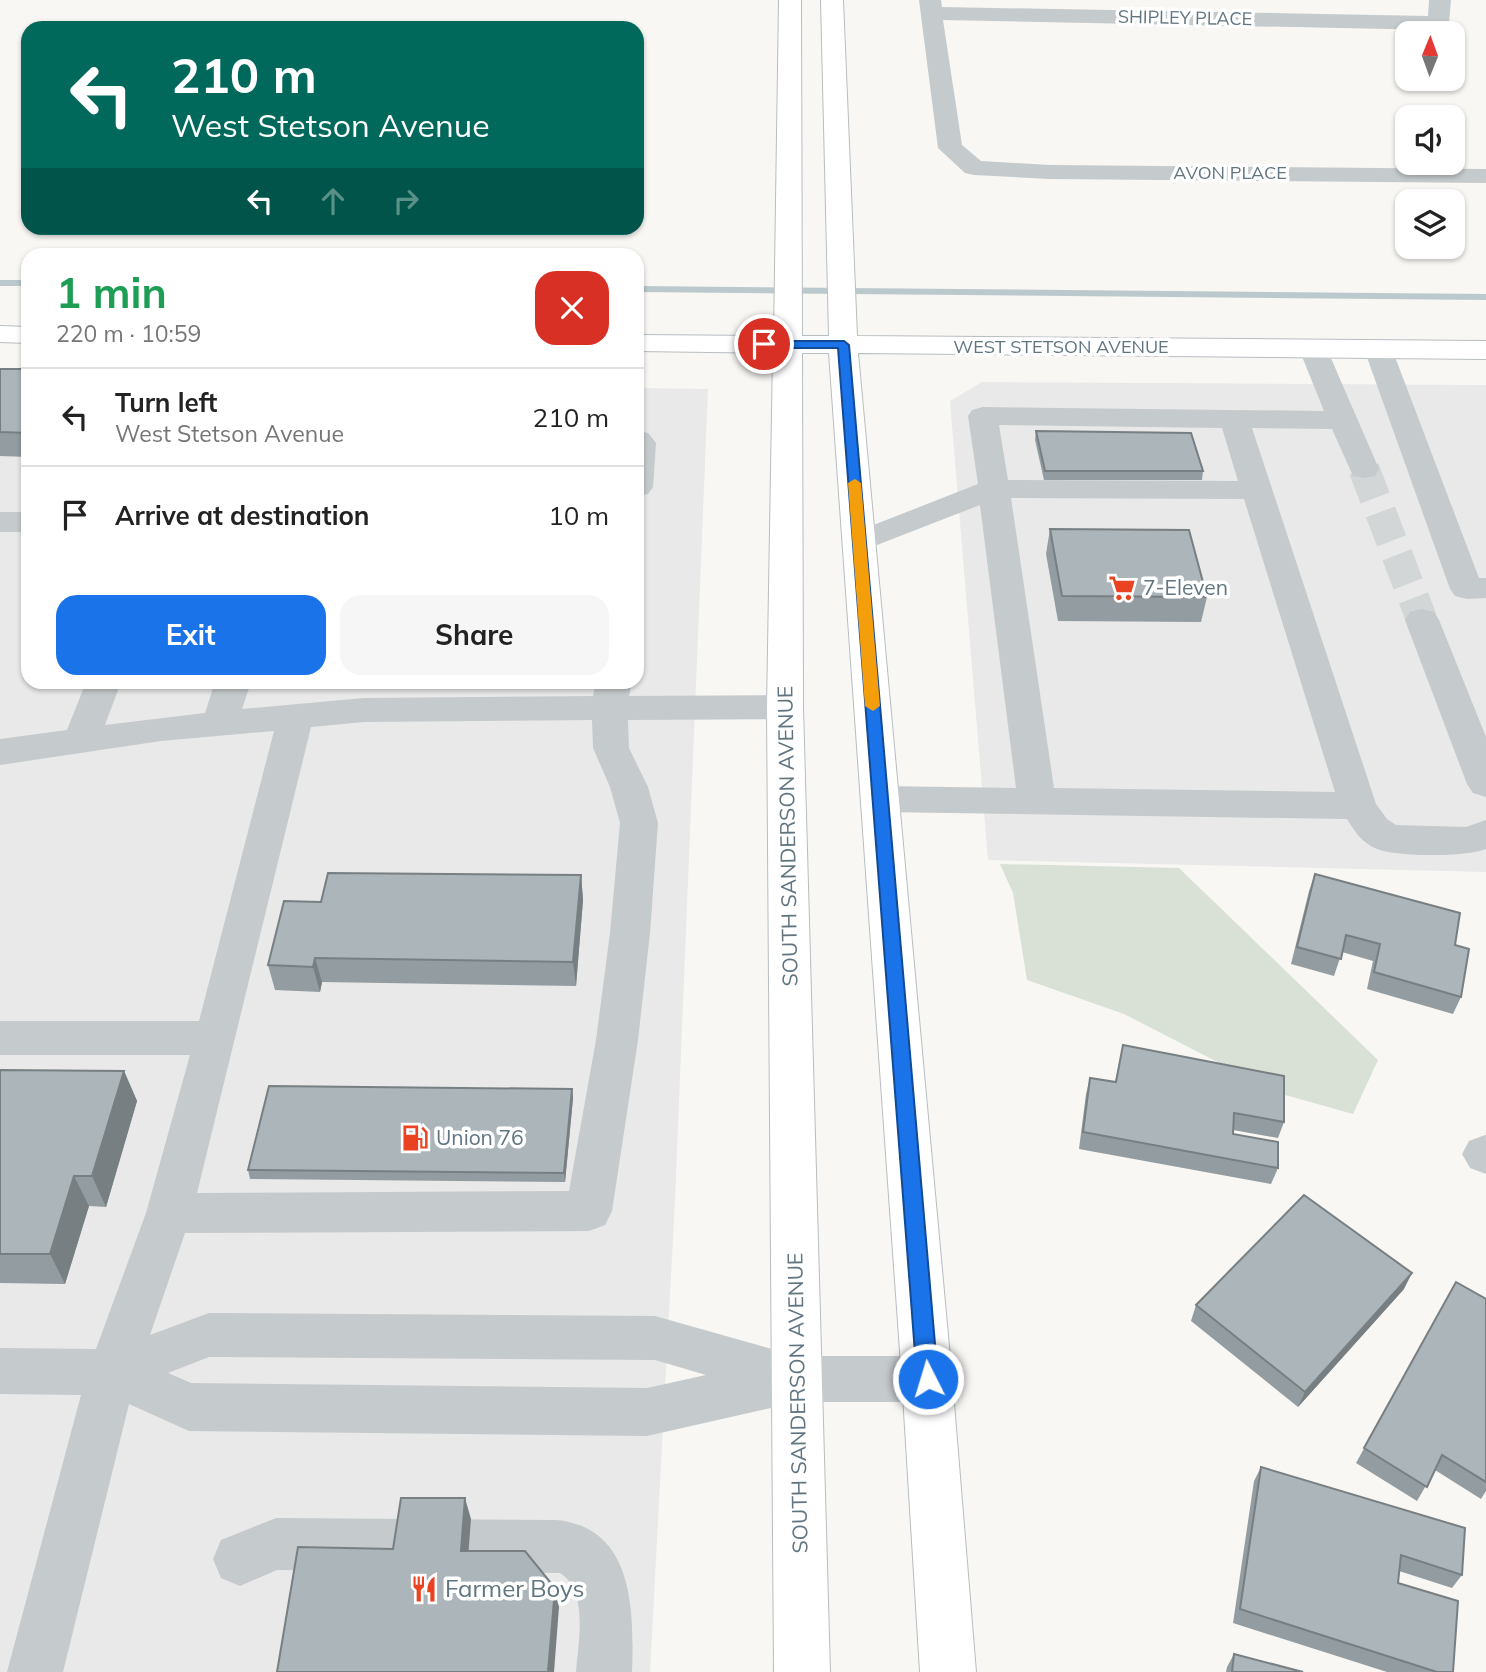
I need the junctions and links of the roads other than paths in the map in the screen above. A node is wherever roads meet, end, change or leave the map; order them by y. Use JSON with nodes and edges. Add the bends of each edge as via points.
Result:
{"nodes":[{"id":1,"x":790,"y":0,"type":"edge"},
{"id":2,"x":832,"y":0,"type":"edge"},
{"id":3,"x":1440,"y":0,"type":"edge"},
{"id":4,"x":931,"y":7,"type":"edge"},
{"id":5,"x":1486,"y":176,"type":"edge"},
{"id":6,"x":0,"y":334,"type":"edge"},
{"id":7,"x":21,"y":335,"type":"edge"},
{"id":8,"x":644,"y":343,"type":"edge"},
{"id":9,"x":788,"y":344,"type":"junction"},
{"id":10,"x":844,"y":345,"type":"junction"},
{"id":11,"x":1312,"y":349,"type":"junction"},
{"id":12,"x":1378,"y":349,"type":"junction"},
{"id":13,"x":1486,"y":350,"type":"edge"},
{"id":14,"x":1234,"y":418,"type":"junction"},
{"id":15,"x":1343,"y":420,"type":"junction"},
{"id":16,"x":1364,"y":469,"type":"tunnel mouth"},
{"id":17,"x":994,"y":489,"type":"junction"},
{"id":18,"x":1257,"y":490,"type":"junction"},
{"id":19,"x":0,"y":522,"type":"edge"},
{"id":20,"x":21,"y":522,"type":"edge"},
{"id":21,"x":859,"y":542,"type":"junction"},
{"id":22,"x":1477,"y":589,"type":"edge"},
{"id":23,"x":1422,"y":620,"type":"tunnel mouth"},
{"id":24,"x":101,"y":689,"type":"edge"},
{"id":25,"x":231,"y":689,"type":"edge"},
{"id":26,"x":611,"y":695,"type":"edge"},
{"id":27,"x":785,"y":707,"type":"junction"},
{"id":28,"x":296,"y":716,"type":"junction"},
{"id":29,"x":220,"y":723,"type":"junction"},
{"id":30,"x":81,"y":740,"type":"junction"},
{"id":31,"x":0,"y":752,"type":"edge"},
{"id":32,"x":1486,"y":784,"type":"edge"},
{"id":33,"x":880,"y":799,"type":"junction"},
{"id":34,"x":1037,"y":801,"type":"junction"},
{"id":35,"x":1358,"y":806,"type":"junction"},
{"id":36,"x":1486,"y":834,"type":"edge"},
{"id":37,"x":0,"y":1038,"type":"edge"},
{"id":38,"x":216,"y":1038,"type":"junction"},
{"id":39,"x":169,"y":1213,"type":"junction"},
{"id":40,"x":0,"y":1371,"type":"edge"},
{"id":41,"x":112,"y":1372,"type":"junction"},
{"id":42,"x":797,"y":1379,"type":"junction"},
{"id":43,"x":928,"y":1379,"type":"junction"},
{"id":44,"x":240,"y":1559,"type":"dead end"},
{"id":45,"x":35,"y":1672,"type":"edge"},
{"id":46,"x":604,"y":1672,"type":"edge"},
{"id":47,"x":803,"y":1672,"type":"edge"},
{"id":48,"x":948,"y":1672,"type":"edge"}],
"edges":[{"from":1,"to":9,"type":"main road","name":"SOUTH SANDERSON AVENUE"},
{"from":2,"to":10,"type":"main road"},
{"from":3,"to":4,"type":"street","name":"SHIPLEY PLACE","via":[[1438,23]]},
{"from":4,"to":5,"type":"street","name":"AVON PLACE","via":[[950,148],[974,167],[1050,172]]},
{"from":6,"to":7,"type":"main road"},
{"from":8,"to":9,"type":"main road","name":"WEST STETSON AVENUE"},
{"from":9,"to":10,"type":"main road","name":"WEST STETSON AVENUE"},
{"from":9,"to":27,"type":"main road","name":"SOUTH SANDERSON AVENUE"},
{"from":10,"to":11,"type":"main road","name":"WEST STETSON AVENUE"},
{"from":10,"to":21,"type":"main road"},
{"from":11,"to":12,"type":"main road","name":"WEST STETSON AVENUE"},
{"from":11,"to":15,"type":"street"},
{"from":12,"to":13,"type":"main road","name":"WEST STETSON AVENUE"},
{"from":12,"to":22,"type":"street"},
{"from":14,"to":15,"type":"street"},
{"from":14,"to":17,"type":"street","via":[[1086,424],[983,416]]},
{"from":14,"to":18,"type":"street"},
{"from":15,"to":16,"type":"street"},
{"from":17,"to":18,"type":"street","via":[[1098,479],[1158,479]]},
{"from":17,"to":21,"type":"street"},
{"from":17,"to":34,"type":"street"},
{"from":18,"to":35,"type":"street"},
{"from":19,"to":20,"type":"street"},
{"from":21,"to":33,"type":"main road"},
{"from":23,"to":32,"type":"street"},
{"from":24,"to":30,"type":"street"},
{"from":25,"to":29,"type":"street"},
{"from":26,"to":27,"type":"street"},
{"from":26,"to":28,"type":"street"},
{"from":26,"to":39,"type":"street","via":[[611,748],[639,822],[619,1027],[589,1211]]},
{"from":27,"to":42,"type":"main road","name":"SOUTH SANDERSON AVENUE"},
{"from":28,"to":29,"type":"street"},
{"from":28,"to":38,"type":"street"},
{"from":29,"to":30,"type":"street"},
{"from":30,"to":31,"type":"street"},
{"from":33,"to":34,"type":"street"},
{"from":33,"to":43,"type":"main road"},
{"from":34,"to":35,"type":"street"},
{"from":35,"to":36,"type":"street","via":[[1373,829],[1389,839],[1468,841]]},
{"from":37,"to":38,"type":"street"},
{"from":38,"to":39,"type":"street"},
{"from":39,"to":41,"type":"street"},
{"from":40,"to":41,"type":"street"},
{"from":41,"to":42,"type":"street","via":[[189,1407],[647,1412]]},
{"from":41,"to":42,"type":"street","via":[[209,1335],[655,1338]]},
{"from":41,"to":45,"type":"street"},
{"from":42,"to":43,"type":"street"},
{"from":42,"to":47,"type":"main road","name":"SOUTH SANDERSON AVENUE"},
{"from":43,"to":48,"type":"main road"},
{"from":44,"to":46,"type":"street","via":[[276,1544],[570,1549],[593,1566],[606,1604]]}]}
